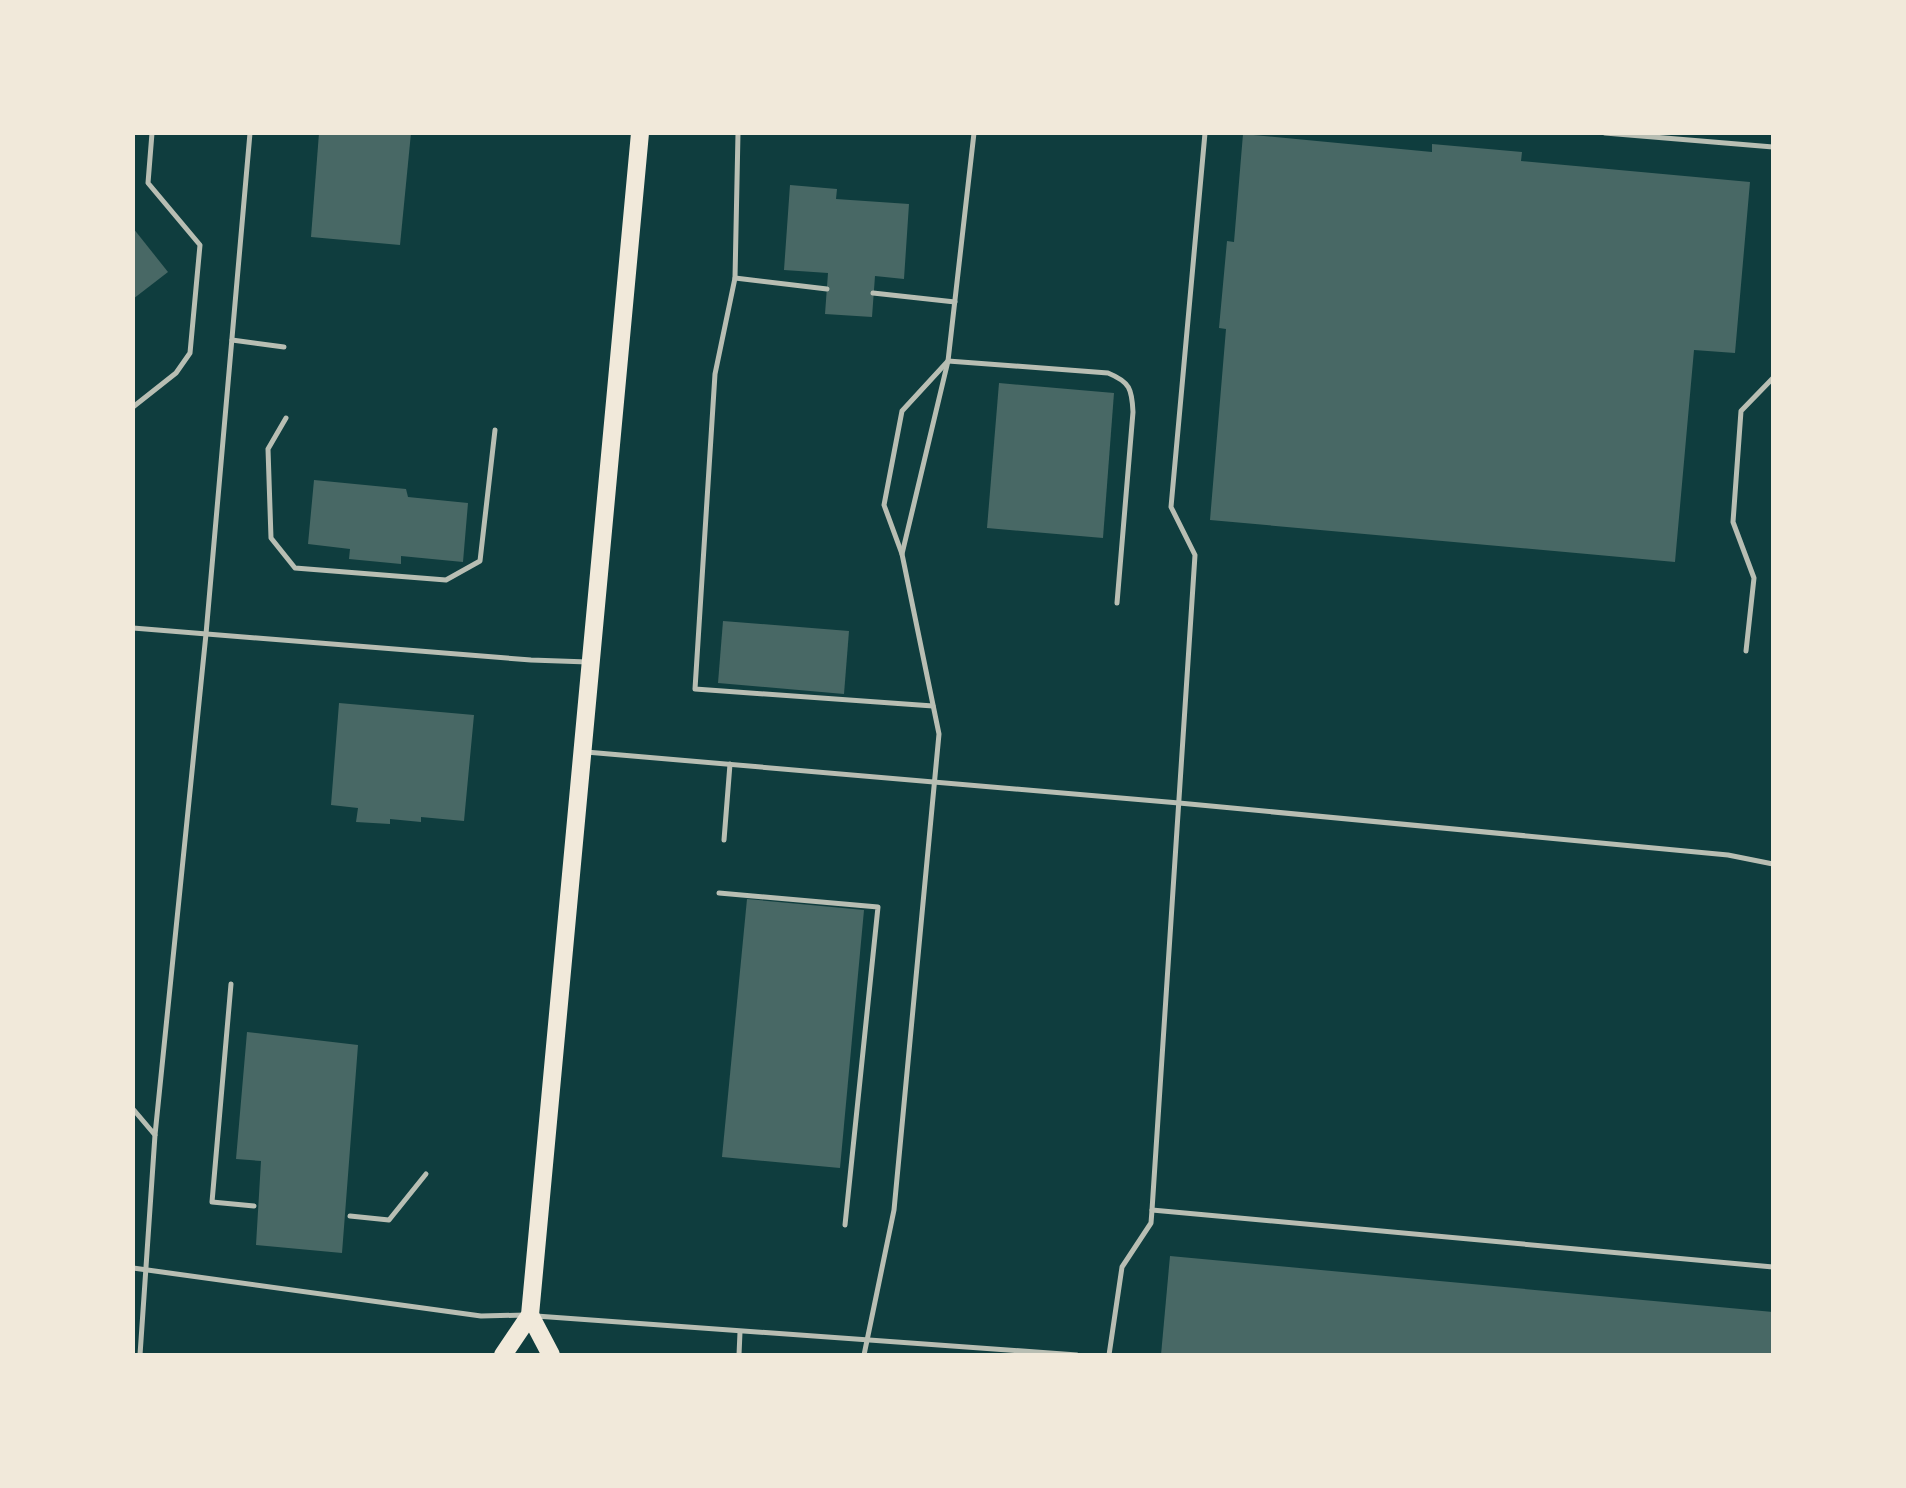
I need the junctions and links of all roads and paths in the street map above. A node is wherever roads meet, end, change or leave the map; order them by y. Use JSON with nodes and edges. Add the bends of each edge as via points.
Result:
{"nodes":[{"id":1,"x":152,"y":133,"type":"edge"},
{"id":2,"x":250,"y":133,"type":"edge"},
{"id":3,"x":640,"y":133,"type":"edge"},
{"id":4,"x":738,"y":133,"type":"edge"},
{"id":5,"x":974,"y":133,"type":"edge"},
{"id":6,"x":1205,"y":133,"type":"edge"},
{"id":7,"x":1605,"y":133,"type":"edge"},
{"id":8,"x":1773,"y":148,"type":"edge"},
{"id":9,"x":735,"y":278,"type":"junction"},
{"id":10,"x":827,"y":289,"type":"dead end"},
{"id":11,"x":873,"y":293,"type":"dead end"},
{"id":12,"x":955,"y":302,"type":"junction"},
{"id":13,"x":232,"y":340,"type":"junction"},
{"id":14,"x":284,"y":347,"type":"dead end"},
{"id":15,"x":948,"y":361,"type":"junction"},
{"id":16,"x":1773,"y":378,"type":"edge"},
{"id":17,"x":133,"y":407,"type":"edge"},
{"id":18,"x":286,"y":418,"type":"dead end"},
{"id":19,"x":495,"y":430,"type":"dead end"},
{"id":20,"x":902,"y":554,"type":"junction"},
{"id":21,"x":1117,"y":603,"type":"dead end"},
{"id":22,"x":133,"y":628,"type":"edge"},
{"id":23,"x":206,"y":634,"type":"junction"},
{"id":24,"x":1746,"y":651,"type":"dead end"},
{"id":25,"x":591,"y":662,"type":"junction"},
{"id":26,"x":933,"y":706,"type":"junction"},
{"id":27,"x":582,"y":752,"type":"junction"},
{"id":28,"x":730,"y":764,"type":"junction"},
{"id":29,"x":935,"y":781,"type":"junction"},
{"id":30,"x":1179,"y":803,"type":"junction"},
{"id":31,"x":724,"y":840,"type":"dead end"},
{"id":32,"x":1773,"y":864,"type":"edge"},
{"id":33,"x":719,"y":893,"type":"dead end"},
{"id":34,"x":232,"y":984,"type":"dead end"},
{"id":35,"x":133,"y":1109,"type":"edge"},
{"id":36,"x":155,"y":1135,"type":"junction"},
{"id":37,"x":426,"y":1174,"type":"dead end"},
{"id":38,"x":254,"y":1206,"type":"dead end"},
{"id":39,"x":1152,"y":1210,"type":"junction"},
{"id":40,"x":350,"y":1216,"type":"dead end"},
{"id":41,"x":845,"y":1226,"type":"dead end"},
{"id":42,"x":1773,"y":1267,"type":"edge"},
{"id":43,"x":133,"y":1268,"type":"edge"},
{"id":44,"x":147,"y":1269,"type":"junction"},
{"id":45,"x":530,"y":1315,"type":"junction"},
{"id":46,"x":740,"y":1332,"type":"junction"},
{"id":47,"x":865,"y":1340,"type":"junction"},
{"id":48,"x":140,"y":1355,"type":"edge"},
{"id":49,"x":503,"y":1355,"type":"edge"},
{"id":50,"x":551,"y":1355,"type":"edge"},
{"id":51,"x":739,"y":1355,"type":"edge"},
{"id":52,"x":864,"y":1355,"type":"edge"},
{"id":53,"x":1077,"y":1355,"type":"edge"},
{"id":54,"x":1109,"y":1355,"type":"edge"}],
"edges":[{"from":1,"to":17,"type":"lane","via":[[148,183],[200,246],[190,353],[176,373]]},
{"from":2,"to":13,"type":"lane"},
{"from":3,"to":25,"type":"main road"},
{"from":4,"to":9,"type":"lane"},
{"from":5,"to":12,"type":"lane"},
{"from":6,"to":30,"type":"lane","via":[[1171,508],[1195,555]]},
{"from":7,"to":8,"type":"lane"},
{"from":9,"to":10,"type":"lane"},
{"from":9,"to":26,"type":"lane","via":[[715,374],[695,689]]},
{"from":11,"to":12,"type":"lane"},
{"from":12,"to":15,"type":"lane"},
{"from":13,"to":14,"type":"lane"},
{"from":13,"to":23,"type":"lane"},
{"from":15,"to":20,"type":"lane"},
{"from":15,"to":20,"type":"lane","via":[[902,411],[884,505]]},
{"from":15,"to":21,"type":"lane","via":[[1108,373],[1124,379],[1132,393],[1133,412]]},
{"from":16,"to":24,"type":"lane","via":[[1741,411],[1733,522],[1754,578]]},
{"from":18,"to":19,"type":"lane","via":[[268,449],[271,538],[295,568],[446,580],[480,561]]},
{"from":20,"to":26,"type":"lane"},
{"from":22,"to":23,"type":"lane"},
{"from":23,"to":25,"type":"lane"},
{"from":23,"to":36,"type":"lane"},
{"from":25,"to":27,"type":"main road"},
{"from":26,"to":29,"type":"lane","via":[[939,734]]},
{"from":27,"to":28,"type":"lane"},
{"from":27,"to":45,"type":"main road"},
{"from":28,"to":29,"type":"lane"},
{"from":28,"to":31,"type":"lane"},
{"from":29,"to":30,"type":"lane"},
{"from":29,"to":47,"type":"lane","via":[[894,1210]]},
{"from":30,"to":32,"type":"lane","via":[[1728,855]]},
{"from":30,"to":39,"type":"lane"},
{"from":33,"to":41,"type":"lane","via":[[878,907]]},
{"from":34,"to":38,"type":"lane","via":[[212,1202]]},
{"from":35,"to":36,"type":"lane"},
{"from":36,"to":44,"type":"lane"},
{"from":37,"to":40,"type":"lane","via":[[389,1220]]},
{"from":39,"to":42,"type":"lane"},
{"from":39,"to":54,"type":"lane","via":[[1150,1223],[1122,1267]]},
{"from":43,"to":44,"type":"lane"},
{"from":44,"to":45,"type":"lane","via":[[481,1316]]},
{"from":44,"to":48,"type":"lane"},
{"from":45,"to":46,"type":"lane"},
{"from":45,"to":49,"type":"main road"},
{"from":45,"to":50,"type":"main road"},
{"from":46,"to":47,"type":"lane"},
{"from":46,"to":51,"type":"lane"},
{"from":47,"to":52,"type":"lane"},
{"from":47,"to":53,"type":"lane"}]}
